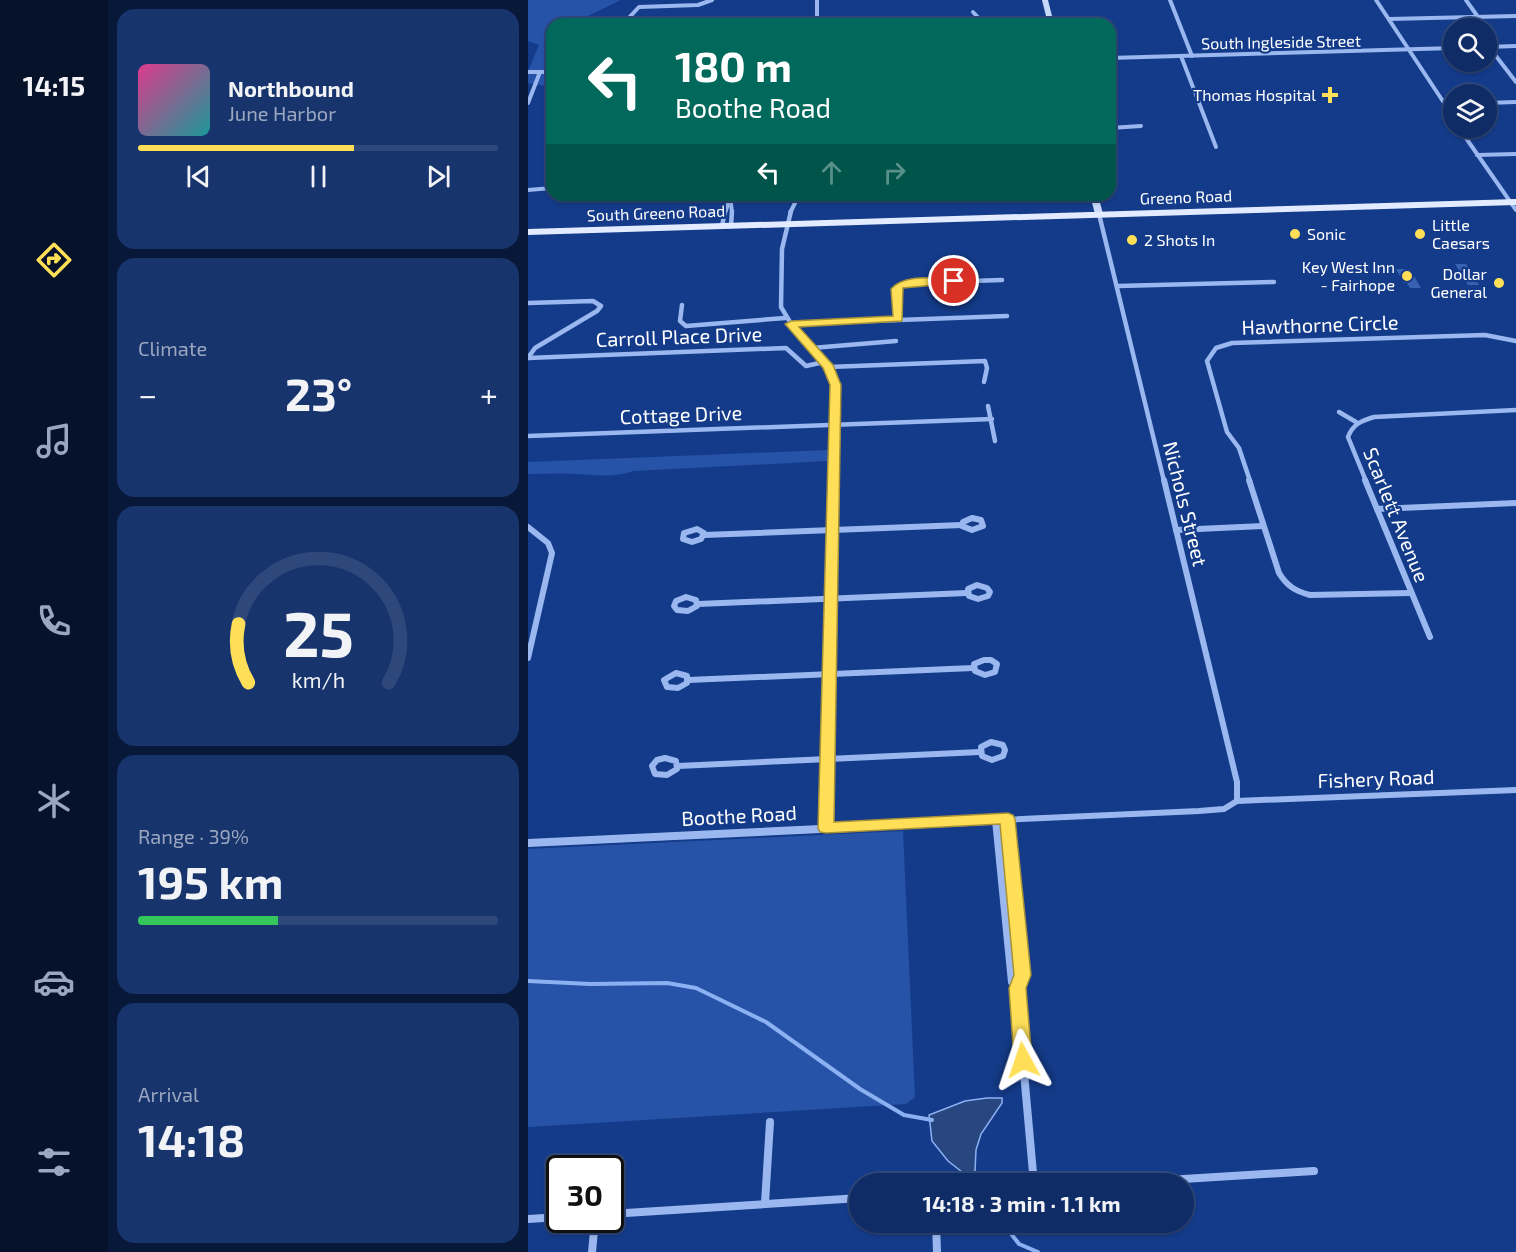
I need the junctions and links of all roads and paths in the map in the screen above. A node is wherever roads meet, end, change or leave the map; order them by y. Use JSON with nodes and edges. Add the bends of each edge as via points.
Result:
{"nodes":[{"id":1,"x":817,"y":0,"type":"edge"},
{"id":2,"x":1045,"y":0,"type":"edge"},
{"id":3,"x":1170,"y":0,"type":"edge"},
{"id":4,"x":1376,"y":0,"type":"edge"},
{"id":5,"x":1466,"y":0,"type":"edge"},
{"id":6,"x":711,"y":1,"type":"edge"},
{"id":7,"x":973,"y":12,"type":"dead end"},
{"id":8,"x":1516,"y":16,"type":"edge"},
{"id":9,"x":1478,"y":17,"type":"junction"},
{"id":10,"x":629,"y":18,"type":"edge"},
{"id":11,"x":817,"y":18,"type":"edge"},
{"id":12,"x":978,"y":18,"type":"edge"},
{"id":13,"x":1050,"y":18,"type":"edge"},
{"id":14,"x":1389,"y":19,"type":"junction"},
{"id":15,"x":1516,"y":46,"type":"edge"},
{"id":16,"x":1497,"y":47,"type":"edge"},
{"id":17,"x":1443,"y":48,"type":"edge"},
{"id":18,"x":1408,"y":50,"type":"junction"},
{"id":19,"x":1181,"y":56,"type":"junction"},
{"id":20,"x":1192,"y":56,"type":"junction"},
{"id":21,"x":1116,"y":58,"type":"edge"},
{"id":22,"x":1497,"y":58,"type":"edge"},
{"id":23,"x":528,"y":72,"type":"edge"},
{"id":24,"x":540,"y":72,"type":"junction"},
{"id":25,"x":546,"y":72,"type":"edge"},
{"id":26,"x":1516,"y":81,"type":"edge"},
{"id":27,"x":1443,"y":102,"type":"edge"},
{"id":28,"x":1497,"y":102,"type":"edge"},
{"id":29,"x":1516,"y":102,"type":"edge"},
{"id":30,"x":528,"y":103,"type":"edge"},
{"id":31,"x":1141,"y":126,"type":"dead end"},
{"id":32,"x":1116,"y":128,"type":"edge"},
{"id":33,"x":1466,"y":138,"type":"edge"},
{"id":34,"x":1216,"y":147,"type":"dead end"},
{"id":35,"x":1516,"y":154,"type":"edge"},
{"id":36,"x":1477,"y":155,"type":"junction"},
{"id":37,"x":546,"y":188,"type":"edge"},
{"id":38,"x":528,"y":190,"type":"edge"},
{"id":39,"x":729,"y":201,"type":"edge"},
{"id":40,"x":795,"y":201,"type":"edge"},
{"id":41,"x":1096,"y":201,"type":"edge"},
{"id":42,"x":1514,"y":204,"type":"edge"},
{"id":43,"x":1099,"y":214,"type":"junction"},
{"id":44,"x":785,"y":225,"type":"junction"},
{"id":45,"x":727,"y":226,"type":"junction"},
{"id":46,"x":528,"y":232,"type":"edge"},
{"id":47,"x":1002,"y":280,"type":"dead end"},
{"id":48,"x":1274,"y":282,"type":"dead end"},
{"id":49,"x":1118,"y":286,"type":"junction"},
{"id":50,"x":528,"y":303,"type":"edge"},
{"id":51,"x":682,"y":305,"type":"dead end"},
{"id":52,"x":1007,"y":316,"type":"dead end"},
{"id":53,"x":785,"y":318,"type":"junction"},
{"id":54,"x":898,"y":319,"type":"junction"},
{"id":55,"x":791,"y":324,"type":"junction"},
{"id":56,"x":896,"y":341,"type":"dead end"},
{"id":57,"x":1516,"y":341,"type":"edge"},
{"id":58,"x":812,"y":348,"type":"junction"},
{"id":59,"x":528,"y":358,"type":"edge"},
{"id":60,"x":827,"y":365,"type":"junction"},
{"id":61,"x":984,"y":382,"type":"dead end"},
{"id":62,"x":988,"y":406,"type":"dead end"},
{"id":63,"x":1516,"y":410,"type":"edge"},
{"id":64,"x":1339,"y":412,"type":"dead end"},
{"id":65,"x":992,"y":419,"type":"junction"},
{"id":66,"x":1356,"y":422,"type":"junction"},
{"id":67,"x":836,"y":424,"type":"junction"},
{"id":68,"x":528,"y":436,"type":"edge"},
{"id":69,"x":995,"y":441,"type":"dead end"},
{"id":70,"x":1516,"y":503,"type":"edge"},
{"id":71,"x":1377,"y":509,"type":"junction"},
{"id":72,"x":962,"y":525,"type":"dead end"},
{"id":73,"x":1263,"y":526,"type":"junction"},
{"id":74,"x":528,"y":527,"type":"edge"},
{"id":75,"x":833,"y":530,"type":"junction"},
{"id":76,"x":1176,"y":530,"type":"junction"},
{"id":77,"x":704,"y":534,"type":"dead end"},
{"id":78,"x":967,"y":593,"type":"dead end"},
{"id":79,"x":1411,"y":593,"type":"junction"},
{"id":80,"x":831,"y":598,"type":"junction"},
{"id":81,"x":698,"y":604,"type":"dead end"},
{"id":82,"x":531,"y":627,"type":"edge"},
{"id":83,"x":1430,"y":637,"type":"dead end"},
{"id":84,"x":528,"y":658,"type":"edge"},
{"id":85,"x":973,"y":668,"type":"dead end"},
{"id":86,"x":828,"y":674,"type":"junction"},
{"id":87,"x":688,"y":680,"type":"dead end"},
{"id":88,"x":980,"y":752,"type":"dead end"},
{"id":89,"x":828,"y":759,"type":"junction"},
{"id":90,"x":678,"y":766,"type":"dead end"},
{"id":91,"x":1516,"y":790,"type":"edge"},
{"id":92,"x":1237,"y":801,"type":"junction"},
{"id":93,"x":996,"y":819,"type":"junction"},
{"id":94,"x":1008,"y":819,"type":"junction"},
{"id":95,"x":826,"y":828,"type":"junction"},
{"id":96,"x":528,"y":843,"type":"edge"},
{"id":97,"x":1017,"y":991,"type":"junction"},
{"id":98,"x":770,"y":1122,"type":"dead end"},
{"id":99,"x":1314,"y":1171,"type":"dead end"},
{"id":100,"x":1034,"y":1173,"type":"edge"},
{"id":101,"x":1194,"y":1178,"type":"edge"},
{"id":102,"x":849,"y":1199,"type":"edge"},
{"id":103,"x":765,"y":1203,"type":"junction"},
{"id":104,"x":624,"y":1213,"type":"edge"},
{"id":105,"x":546,"y":1218,"type":"edge"},
{"id":106,"x":528,"y":1219,"type":"edge"},
{"id":107,"x":594,"y":1233,"type":"edge"},
{"id":108,"x":936,"y":1233,"type":"edge"},
{"id":109,"x":592,"y":1252,"type":"edge"},
{"id":110,"x":937,"y":1252,"type":"edge"}],
"edges":[{"from":1,"to":11,"type":"street"},
{"from":2,"to":13,"type":"street"},
{"from":3,"to":20,"type":"street"},
{"from":4,"to":14,"type":"street"},
{"from":5,"to":9,"type":"street"},
{"from":6,"to":10,"type":"street","via":[[639,7]]},
{"from":7,"to":12,"type":"street"},
{"from":8,"to":9,"type":"street"},
{"from":9,"to":14,"type":"street"},
{"from":14,"to":18,"type":"street"},
{"from":15,"to":16,"type":"street"},
{"from":17,"to":18,"type":"street","name":"South Ingleside Street"},
{"from":18,"to":20,"type":"street","name":"South Ingleside Street"},
{"from":18,"to":27,"type":"street"},
{"from":19,"to":20,"type":"street","name":"South Ingleside Street"},
{"from":19,"to":21,"type":"street","name":"South Ingleside Street"},
{"from":19,"to":34,"type":"street"},
{"from":22,"to":26,"type":"street"},
{"from":23,"to":24,"type":"street"},
{"from":24,"to":25,"type":"street"},
{"from":24,"to":30,"type":"street"},
{"from":28,"to":29,"type":"street"},
{"from":31,"to":32,"type":"street"},
{"from":33,"to":36,"type":"street"},
{"from":35,"to":36,"type":"street"},
{"from":36,"to":42,"type":"street"},
{"from":37,"to":38,"type":"street"},
{"from":39,"to":45,"type":"street"},
{"from":40,"to":44,"type":"street"},
{"from":41,"to":43,"type":"street"},
{"from":42,"to":43,"type":"main road","name":"Greeno Road"},
{"from":43,"to":44,"type":"main road","name":"Greeno Road"},
{"from":43,"to":49,"type":"street","name":"Nichols Street"},
{"from":44,"to":45,"type":"main road","name":"South Greeno Road"},
{"from":44,"to":53,"type":"street","via":[[781,307]]},
{"from":45,"to":46,"type":"main road","name":"South Greeno Road"},
{"from":47,"to":54,"type":"street","via":[[900,285],[896,289]]},
{"from":48,"to":49,"type":"street"},
{"from":49,"to":76,"type":"street","name":"Nichols Street"},
{"from":50,"to":59,"type":"street","via":[[593,301],[601,306],[536,348]]},
{"from":51,"to":53,"type":"street","via":[[680,321],[686,326]]},
{"from":52,"to":54,"type":"street"},
{"from":53,"to":55,"type":"street"},
{"from":54,"to":55,"type":"street"},
{"from":55,"to":58,"type":"street"},
{"from":56,"to":58,"type":"street"},
{"from":57,"to":73,"type":"street","name":"Hawthorne Circle","via":[[1485,335],[1224,344],[1214,348],[1207,361],[1227,432],[1239,448]]},
{"from":58,"to":60,"type":"street"},
{"from":59,"to":60,"type":"street","name":"Carroll Place Drive","via":[[786,348],[806,366]]},
{"from":60,"to":61,"type":"street","via":[[985,361]]},
{"from":60,"to":67,"type":"street","via":[[836,385]]},
{"from":62,"to":65,"type":"street"},
{"from":63,"to":66,"type":"street","name":"Scarlett Avenue","via":[[1374,417]]},
{"from":64,"to":66,"type":"street"},
{"from":65,"to":67,"type":"street","name":"Cottage Drive"},
{"from":65,"to":69,"type":"street"},
{"from":66,"to":71,"type":"street","name":"Scarlett Avenue","via":[[1348,437]]},
{"from":67,"to":68,"type":"street","name":"Cottage Drive"},
{"from":67,"to":75,"type":"street"},
{"from":70,"to":71,"type":"street"},
{"from":71,"to":79,"type":"street","name":"Scarlett Avenue"},
{"from":72,"to":75,"type":"street"},
{"from":73,"to":76,"type":"street"},
{"from":73,"to":79,"type":"street","via":[[1279,573],[1285,584],[1296,591],[1310,596]]},
{"from":74,"to":82,"type":"street","via":[[548,543],[552,553]]},
{"from":75,"to":77,"type":"street"},
{"from":75,"to":80,"type":"street"},
{"from":76,"to":92,"type":"street","name":"Nichols Street","via":[[1237,782]]},
{"from":78,"to":80,"type":"street"},
{"from":79,"to":83,"type":"street","name":"Scarlett Avenue"},
{"from":80,"to":81,"type":"street"},
{"from":80,"to":86,"type":"street"},
{"from":82,"to":84,"type":"street"},
{"from":85,"to":86,"type":"street"},
{"from":86,"to":87,"type":"street"},
{"from":86,"to":89,"type":"street"},
{"from":88,"to":89,"type":"street"},
{"from":89,"to":90,"type":"street"},
{"from":89,"to":95,"type":"street"},
{"from":91,"to":92,"type":"street","name":"Fishery Road"},
{"from":92,"to":94,"type":"street","name":"Boothe Road","via":[[1224,809]]},
{"from":93,"to":94,"type":"street","name":"Boothe Road"},
{"from":93,"to":95,"type":"street","name":"Boothe Road"},
{"from":93,"to":97,"type":"street","via":[[1012,982]]},
{"from":94,"to":97,"type":"street","via":[[1022,975]]},
{"from":95,"to":96,"type":"street","name":"Boothe Road"},
{"from":97,"to":100,"type":"street"},
{"from":98,"to":103,"type":"street"},
{"from":99,"to":101,"type":"street"},
{"from":102,"to":103,"type":"street"},
{"from":103,"to":104,"type":"street"},
{"from":105,"to":106,"type":"street"},
{"from":107,"to":109,"type":"street"},
{"from":108,"to":110,"type":"street"}]}
